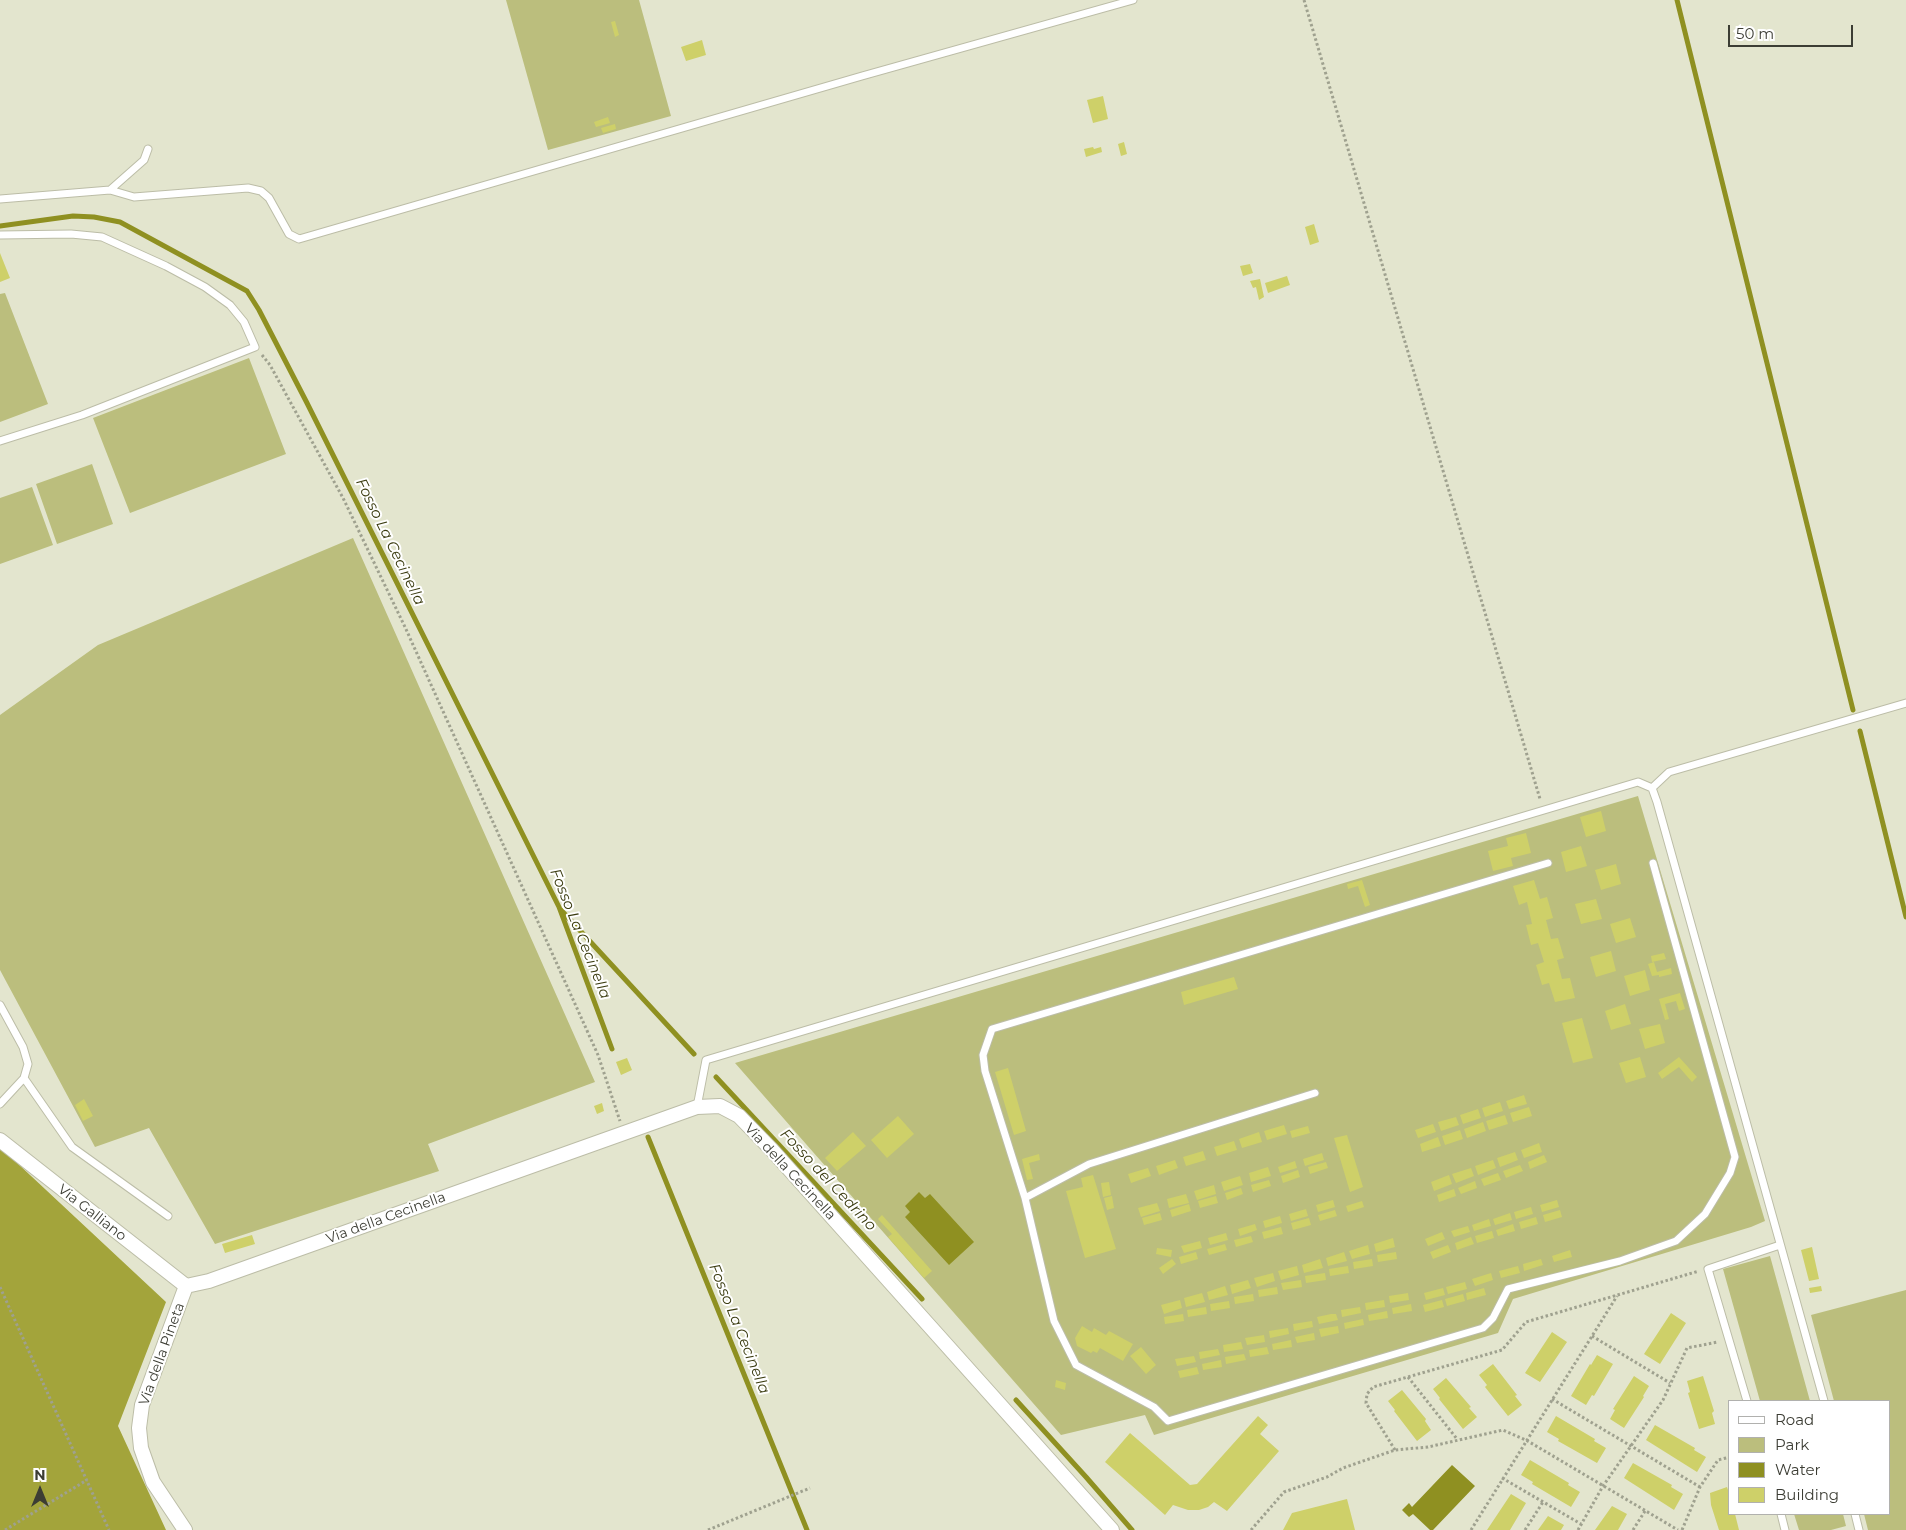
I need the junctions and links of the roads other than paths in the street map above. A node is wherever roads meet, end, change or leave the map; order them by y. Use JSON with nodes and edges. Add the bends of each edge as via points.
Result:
{"nodes":[{"id":1,"x":1133,"y":0,"type":"edge"},
{"id":2,"x":148,"y":149,"type":"dead end"},
{"id":3,"x":110,"y":190,"type":"junction"},
{"id":4,"x":0,"y":199,"type":"edge"},
{"id":5,"x":0,"y":235,"type":"edge"},
{"id":6,"x":0,"y":441,"type":"edge"},
{"id":7,"x":1906,"y":703,"type":"edge"},
{"id":8,"x":1652,"y":788,"type":"junction"},
{"id":9,"x":1548,"y":863,"type":"dead end"},
{"id":10,"x":1653,"y":863,"type":"dead end"},
{"id":11,"x":0,"y":1005,"type":"edge"},
{"id":12,"x":24,"y":1078,"type":"junction"},
{"id":13,"x":1315,"y":1092,"type":"dead end"},
{"id":14,"x":0,"y":1104,"type":"edge"},
{"id":15,"x":697,"y":1108,"type":"junction"},
{"id":16,"x":0,"y":1140,"type":"edge"},
{"id":17,"x":1025,"y":1198,"type":"junction"},
{"id":18,"x":168,"y":1216,"type":"dead end"},
{"id":19,"x":1780,"y":1246,"type":"junction"},
{"id":20,"x":186,"y":1286,"type":"junction"},
{"id":21,"x":1747,"y":1400,"type":"edge"},
{"id":22,"x":1824,"y":1400,"type":"edge"},
{"id":23,"x":1781,"y":1515,"type":"edge"},
{"id":24,"x":1855,"y":1515,"type":"edge"},
{"id":25,"x":184,"y":1530,"type":"edge"},
{"id":26,"x":1112,"y":1530,"type":"edge"},
{"id":27,"x":1785,"y":1530,"type":"edge"},
{"id":28,"x":1859,"y":1530,"type":"edge"}],
"edges":[{"from":1,"to":3,"type":"lane","via":[[300,239],[289,234],[269,198],[261,191],[248,188],[134,197]]},
{"from":2,"to":3,"type":"lane","via":[[144,160]]},
{"from":3,"to":4,"type":"lane"},
{"from":5,"to":6,"type":"lane","via":[[102,237],[205,286],[240,316],[255,347],[82,415]]},
{"from":7,"to":8,"type":"lane","via":[[1669,772]]},
{"from":8,"to":15,"type":"lane","via":[[1638,782],[706,1060]]},
{"from":8,"to":19,"type":"lane"},
{"from":9,"to":17,"type":"lane","via":[[992,1029],[983,1055],[985,1071]]},
{"from":10,"to":17,"type":"lane","via":[[1735,1156],[1730,1173],[1705,1214],[1676,1241],[1620,1261],[1508,1289],[1493,1318],[1483,1328],[1168,1421],[1154,1407],[1076,1365],[1054,1321]]},
{"from":11,"to":12,"type":"lane","via":[[23,1047],[28,1064]]},
{"from":12,"to":14,"type":"lane"},
{"from":12,"to":18,"type":"lane","via":[[72,1147]]},
{"from":13,"to":17,"type":"lane","via":[[1089,1164]]},
{"from":15,"to":20,"type":"street","name":"Via della Cecinella","via":[[209,1281]]},
{"from":15,"to":26,"type":"street","name":"Via della Cecinella","via":[[720,1106],[739,1116]]},
{"from":16,"to":20,"type":"street","name":"Via Galliano"},
{"from":19,"to":21,"type":"lane","via":[[1708,1269]]},
{"from":19,"to":22,"type":"lane"},
{"from":20,"to":25,"type":"street","name":"Via della Pineta","via":[[142,1405],[139,1428],[141,1448],[153,1482]]},
{"from":23,"to":27,"type":"lane"},
{"from":24,"to":28,"type":"lane"}]}
